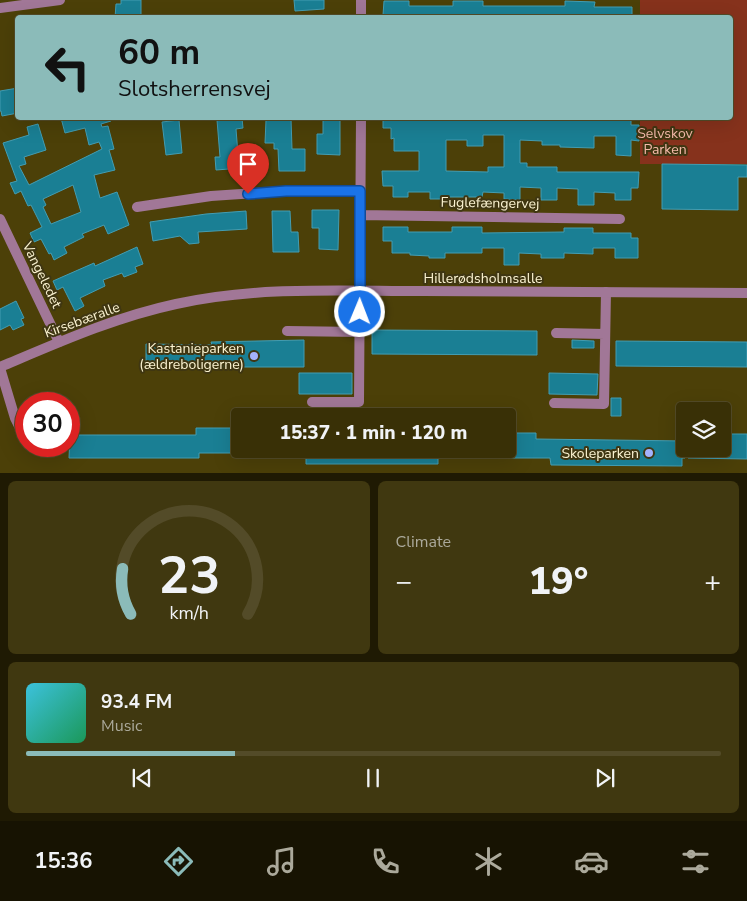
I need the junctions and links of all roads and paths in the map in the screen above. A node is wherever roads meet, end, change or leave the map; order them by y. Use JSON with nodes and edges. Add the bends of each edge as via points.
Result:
{"nodes":[{"id":1,"x":60,"y":0,"type":"edge"},
{"id":2,"x":360,"y":0,"type":"edge"},
{"id":3,"x":0,"y":8,"type":"edge"},
{"id":4,"x":361,"y":15,"type":"edge"},
{"id":5,"x":361,"y":120,"type":"edge"},
{"id":6,"x":360,"y":191,"type":"junction"},
{"id":7,"x":138,"y":207,"type":"dead end"},
{"id":8,"x":360,"y":215,"type":"junction"},
{"id":9,"x":620,"y":219,"type":"dead end"},
{"id":10,"x":0,"y":220,"type":"edge"},
{"id":11,"x":360,"y":291,"type":"junction"},
{"id":12,"x":606,"y":292,"type":"junction"},
{"id":13,"x":747,"y":293,"type":"edge"},
{"id":14,"x":175,"y":304,"type":"joint"},
{"id":15,"x":287,"y":331,"type":"dead end"},
{"id":16,"x":360,"y":332,"type":"junction"},
{"id":17,"x":556,"y":333,"type":"dead end"},
{"id":18,"x":605,"y":334,"type":"junction"},
{"id":19,"x":59,"y":342,"type":"junction"},
{"id":20,"x":0,"y":368,"type":"edge"},
{"id":21,"x":312,"y":402,"type":"dead end"},
{"id":22,"x":554,"y":403,"type":"dead end"},
{"id":23,"x":15,"y":415,"type":"edge"}],
"edges":[{"from":1,"to":3,"type":"street"},
{"from":2,"to":4,"type":"street"},
{"from":5,"to":6,"type":"street"},
{"from":6,"to":7,"type":"street","via":[[211,196]]},
{"from":6,"to":8,"type":"street"},
{"from":8,"to":9,"type":"street","name":"Fuglefængervej"},
{"from":8,"to":11,"type":"street"},
{"from":10,"to":19,"type":"street","name":"Vangeledet"},
{"from":11,"to":12,"type":"street","name":"Hillerødsholmsalle"},
{"from":11,"to":14,"type":"street","name":"Hillerødsholmsalle","via":[[266,292],[224,295]]},
{"from":11,"to":16,"type":"street"},
{"from":12,"to":13,"type":"street","name":"Hillerødsholmsalle"},
{"from":12,"to":18,"type":"street"},
{"from":14,"to":19,"type":"street","name":"Kirsebæralle","via":[[130,316]]},
{"from":15,"to":16,"type":"street"},
{"from":16,"to":21,"type":"street","via":[[359,402]]},
{"from":17,"to":18,"type":"street"},
{"from":18,"to":22,"type":"street","via":[[604,404]]},
{"from":19,"to":20,"type":"street","name":"Kirsebæralle"},
{"from":20,"to":23,"type":"street"}]}
